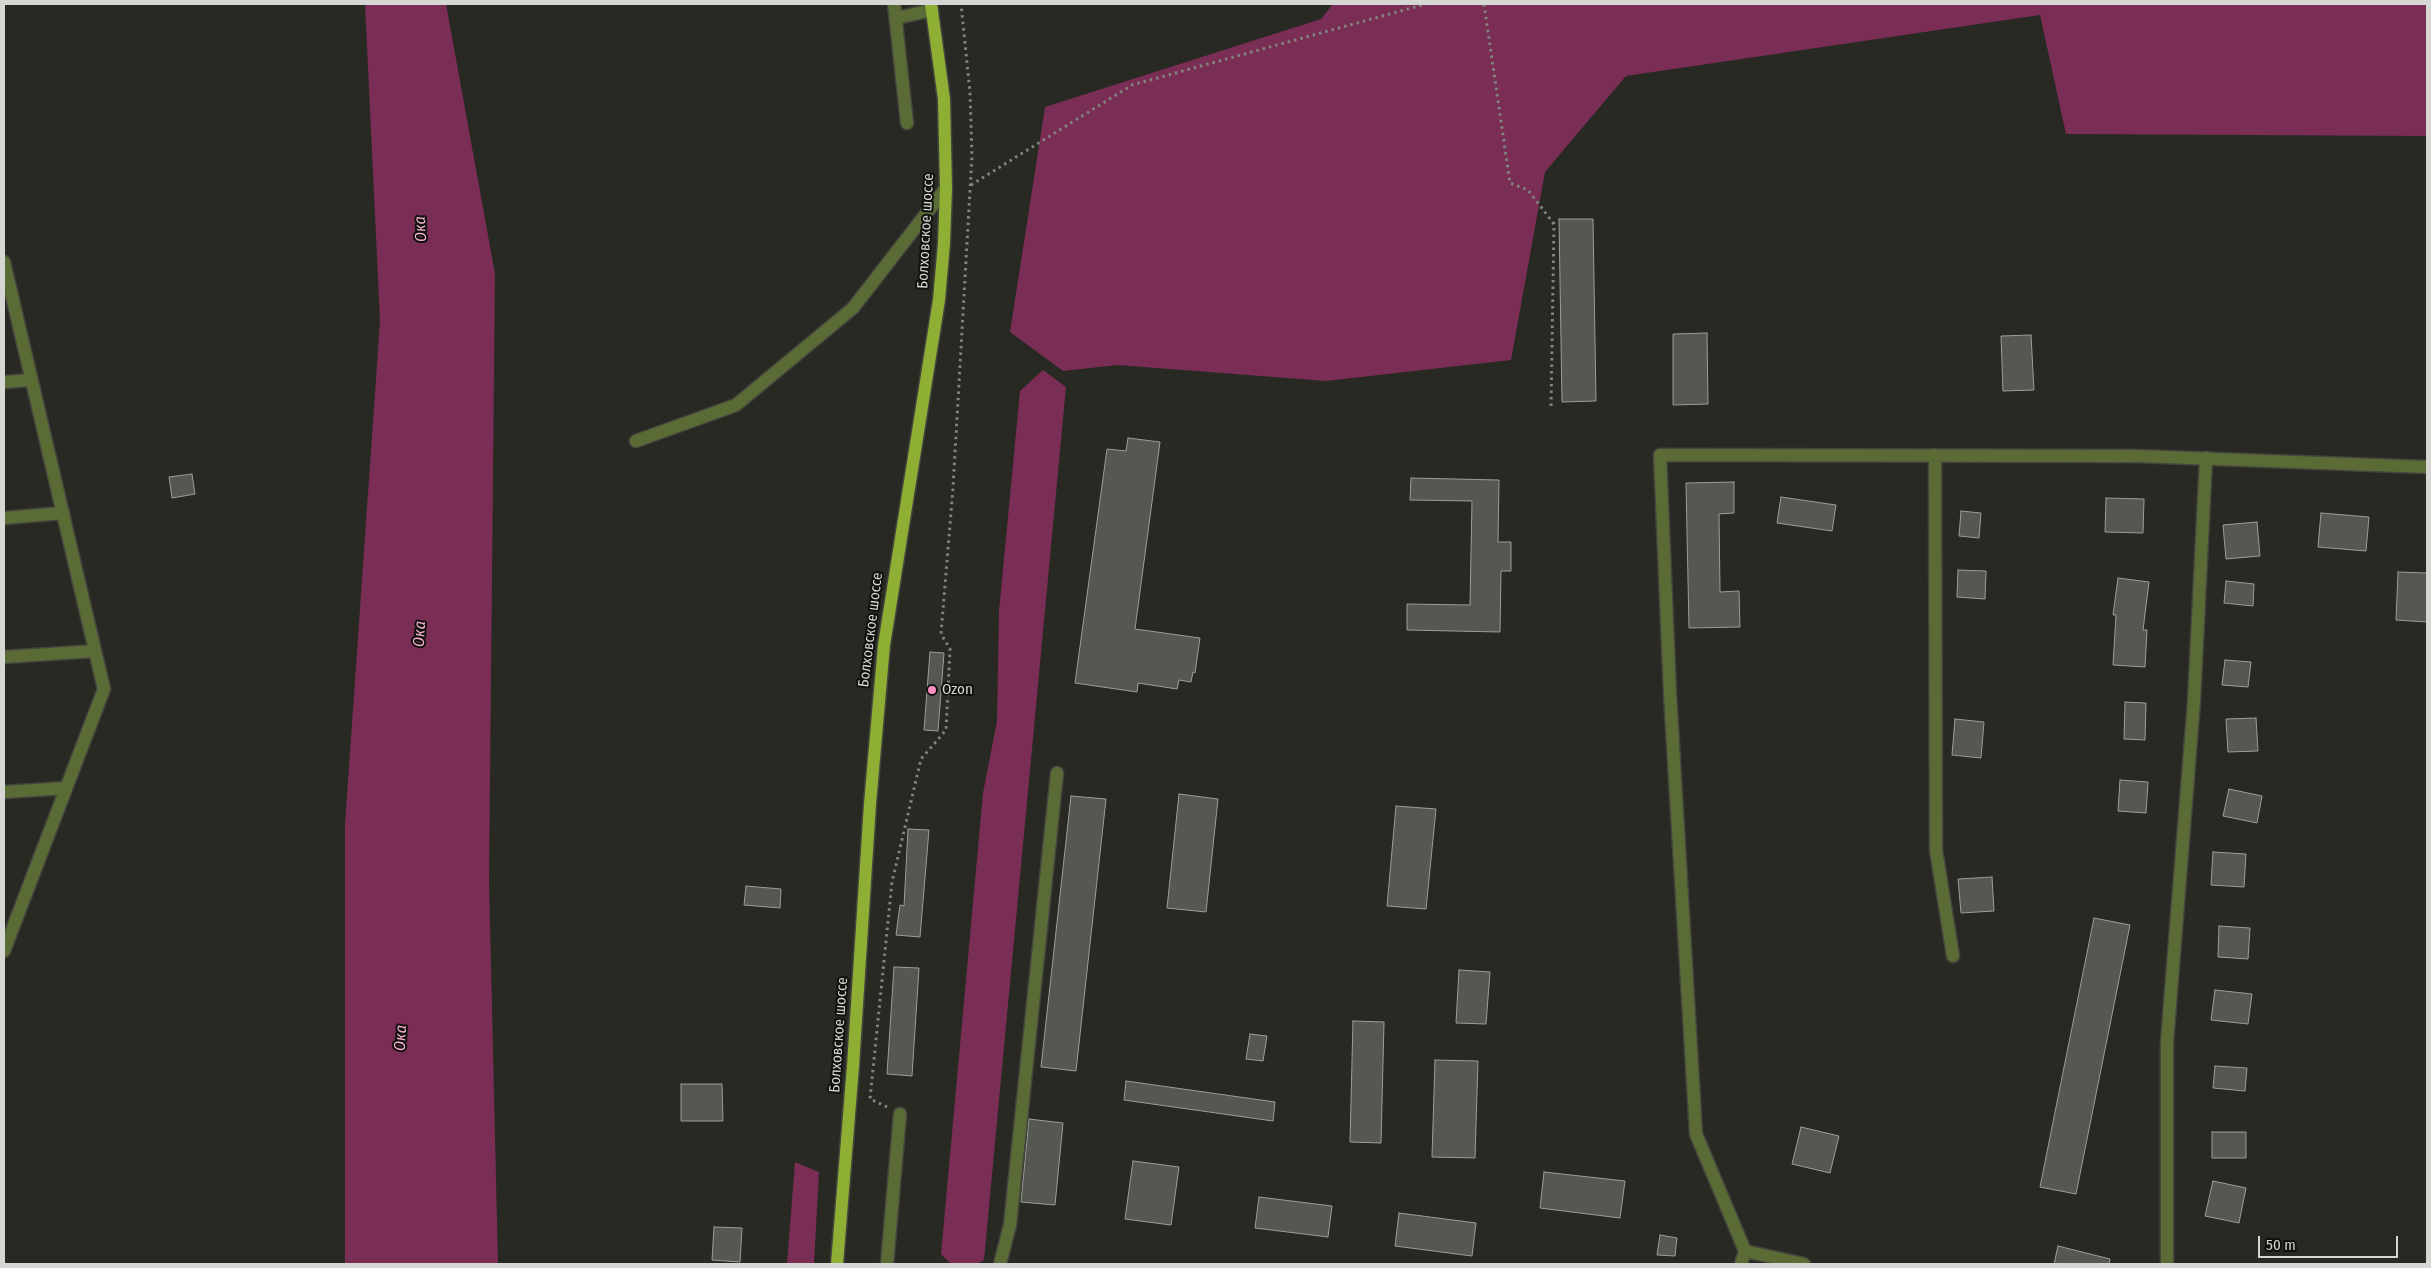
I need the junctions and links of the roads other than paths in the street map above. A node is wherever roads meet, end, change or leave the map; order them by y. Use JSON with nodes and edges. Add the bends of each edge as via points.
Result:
{"nodes":[{"id":1,"x":894,"y":4,"type":"edge"},
{"id":2,"x":932,"y":7,"type":"edge"},
{"id":3,"x":897,"y":18,"type":"junction"},
{"id":4,"x":907,"y":123,"type":"dead end"},
{"id":5,"x":946,"y":188,"type":"junction"},
{"id":6,"x":4,"y":262,"type":"edge"},
{"id":7,"x":31,"y":380,"type":"junction"},
{"id":8,"x":4,"y":382,"type":"edge"},
{"id":9,"x":636,"y":441,"type":"dead end"},
{"id":10,"x":1935,"y":455,"type":"junction"},
{"id":11,"x":2206,"y":458,"type":"junction"},
{"id":12,"x":2427,"y":466,"type":"edge"},
{"id":13,"x":63,"y":513,"type":"junction"},
{"id":14,"x":4,"y":518,"type":"edge"},
{"id":15,"x":95,"y":651,"type":"junction"},
{"id":16,"x":4,"y":657,"type":"edge"},
{"id":17,"x":1057,"y":773,"type":"dead end"},
{"id":18,"x":66,"y":788,"type":"junction"},
{"id":19,"x":4,"y":792,"type":"edge"},
{"id":20,"x":8,"y":928,"type":"edge"},
{"id":21,"x":4,"y":951,"type":"edge"},
{"id":22,"x":1952,"y":956,"type":"dead end"},
{"id":23,"x":900,"y":1114,"type":"road end"},
{"id":24,"x":1745,"y":1251,"type":"junction"},
{"id":25,"x":836,"y":1264,"type":"edge"},
{"id":26,"x":887,"y":1264,"type":"edge"},
{"id":27,"x":1000,"y":1264,"type":"edge"},
{"id":28,"x":1741,"y":1264,"type":"edge"},
{"id":29,"x":1804,"y":1264,"type":"edge"},
{"id":30,"x":2166,"y":1264,"type":"edge"}],
"edges":[{"from":1,"to":3,"type":"street"},
{"from":2,"to":3,"type":"street"},
{"from":2,"to":5,"type":"main road","name":"Болховское шоссе","via":[[944,99]]},
{"from":3,"to":4,"type":"street"},
{"from":5,"to":9,"type":"street","via":[[853,308],[736,406]]},
{"from":5,"to":25,"type":"main road","name":"Болховское шоссе","via":[[939,300],[883,655],[854,1066]]},
{"from":6,"to":7,"type":"street"},
{"from":7,"to":8,"type":"street"},
{"from":7,"to":13,"type":"street"},
{"from":10,"to":11,"type":"street"},
{"from":10,"to":22,"type":"street","via":[[1936,850]]},
{"from":10,"to":24,"type":"street","via":[[1660,455],[1696,1134]]},
{"from":11,"to":12,"type":"street"},
{"from":11,"to":30,"type":"street","via":[[2194,701],[2167,1042]]},
{"from":13,"to":14,"type":"street"},
{"from":13,"to":15,"type":"street"},
{"from":15,"to":16,"type":"street"},
{"from":15,"to":18,"type":"street","via":[[104,689]]},
{"from":17,"to":27,"type":"street","via":[[1010,1225]]},
{"from":18,"to":19,"type":"street"},
{"from":18,"to":20,"type":"street"},
{"from":20,"to":21,"type":"street"},
{"from":23,"to":26,"type":"street"},
{"from":24,"to":28,"type":"street"},
{"from":24,"to":29,"type":"street"}]}
